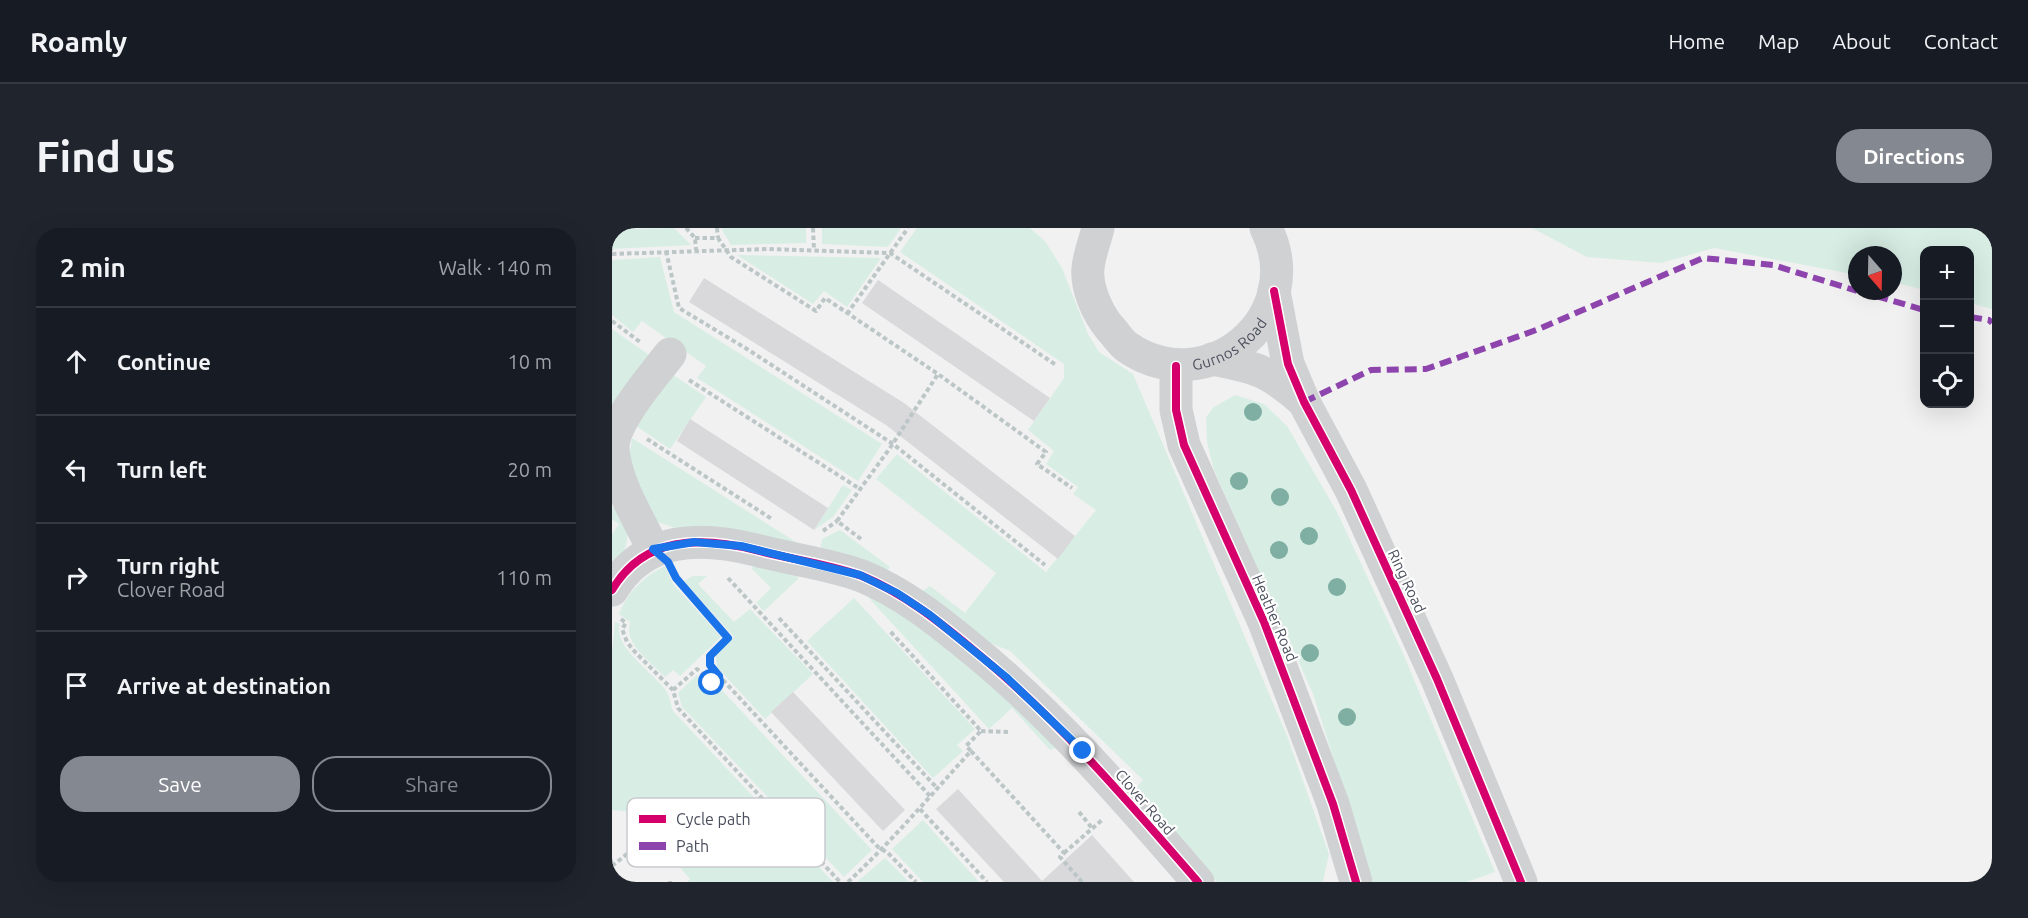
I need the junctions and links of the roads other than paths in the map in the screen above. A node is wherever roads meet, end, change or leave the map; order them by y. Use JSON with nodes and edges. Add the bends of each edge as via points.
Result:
{"nodes":[{"id":1,"x":1098,"y":228,"type":"edge"},
{"id":2,"x":1267,"y":229,"type":"edge"},
{"id":3,"x":1274,"y":291,"type":"junction"},
{"id":4,"x":667,"y":357,"type":"road end"},
{"id":5,"x":1212,"y":359,"type":"junction"},
{"id":6,"x":1176,"y":366,"type":"junction"},
{"id":7,"x":1304,"y":402,"type":"junction"},
{"id":8,"x":653,"y":549,"type":"junction"},
{"id":9,"x":612,"y":590,"type":"edge"},
{"id":10,"x":1198,"y":882,"type":"edge"},
{"id":11,"x":1356,"y":882,"type":"edge"},
{"id":12,"x":1521,"y":882,"type":"edge"}],
"edges":[{"from":1,"to":6,"type":"street","name":"Gurnos Road","via":[[1088,269],[1097,313],[1126,346]]},
{"from":2,"to":3,"type":"street","name":"Gurnos Road","via":[[1274,243],[1278,274]]},
{"from":3,"to":5,"type":"street","name":"Gurnos Road","via":[[1255,331],[1230,352]]},
{"from":3,"to":7,"type":"street","name":"Ring Road","via":[[1288,364]]},
{"from":4,"to":8,"type":"street","via":[[628,411],[613,448],[623,484]]},
{"from":5,"to":6,"type":"street","name":"Gurnos Road"},
{"from":5,"to":7,"type":"street","name":"Ring Road","via":[[1246,365],[1276,378]]},
{"from":6,"to":11,"type":"street","name":"Heather Road","via":[[1176,410],[1184,445],[1264,622],[1333,804]]},
{"from":7,"to":12,"type":"street","name":"Ring Road","via":[[1350,490],[1437,679]]},
{"from":8,"to":9,"type":"street","name":"Clover Road","via":[[627,567]]},
{"from":8,"to":10,"type":"street","name":"Clover Road","via":[[694,542],[741,546],[860,575],[897,593],[930,615],[1041,708]]}]}
